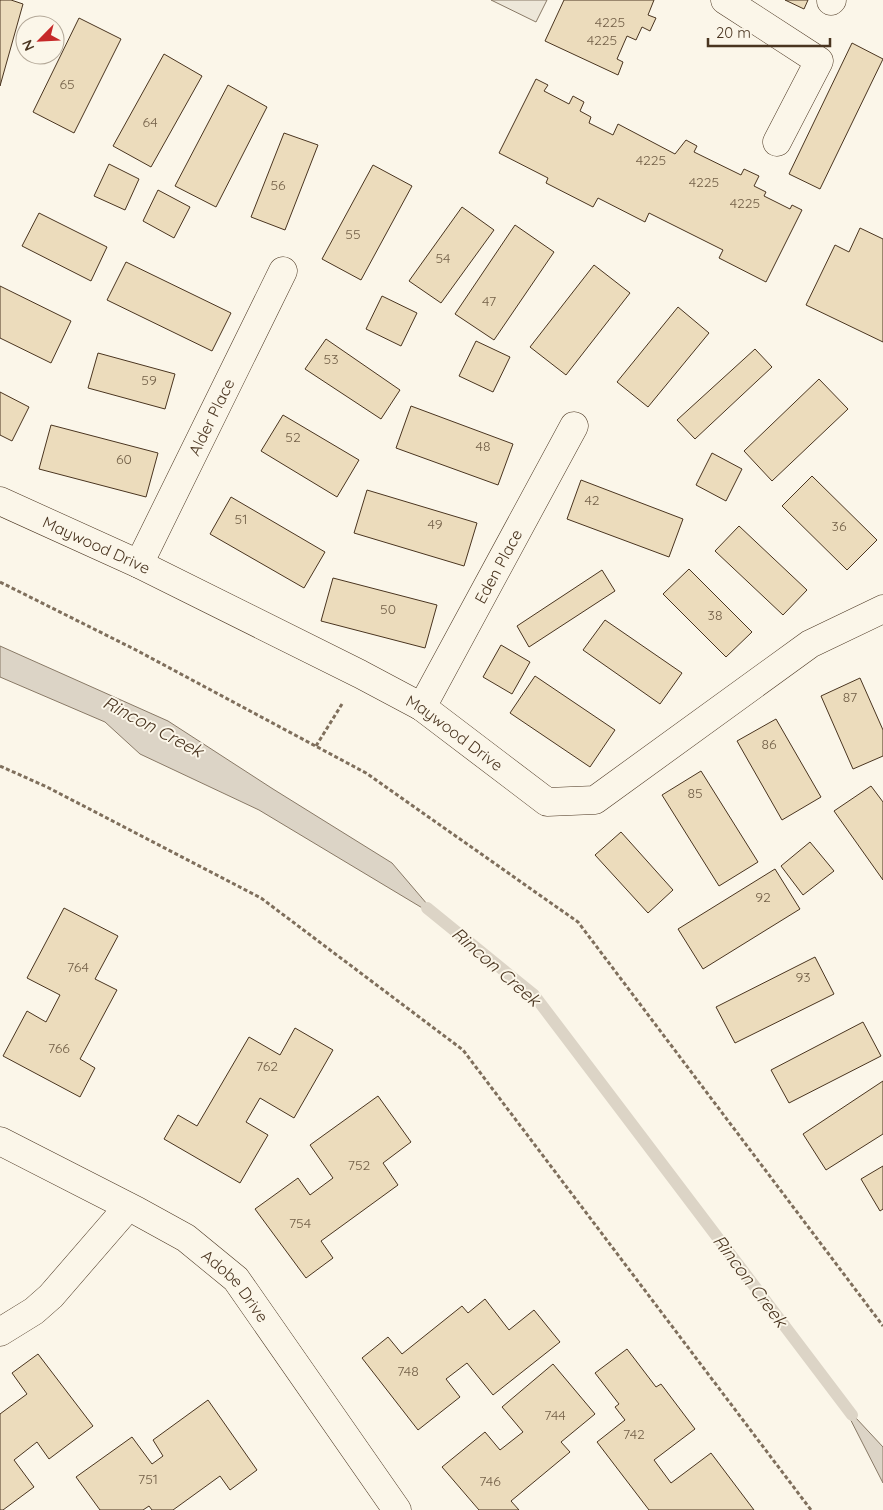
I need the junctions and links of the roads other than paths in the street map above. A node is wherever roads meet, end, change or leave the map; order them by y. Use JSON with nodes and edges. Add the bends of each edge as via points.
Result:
{"nodes":[{"id":1,"x":724,"y":0,"type":"edge"},
{"id":2,"x":777,"y":142,"type":"dead end"},
{"id":3,"x":283,"y":271,"type":"dead end"},
{"id":4,"x":574,"y":426,"type":"dead end"},
{"id":5,"x":0,"y":501,"type":"edge"},
{"id":6,"x":139,"y":564,"type":"junction"},
{"id":7,"x":883,"y":609,"type":"edge"},
{"id":8,"x":422,"y":706,"type":"junction"},
{"id":9,"x":0,"y":1141,"type":"edge"},
{"id":10,"x":128,"y":1207,"type":"junction"},
{"id":11,"x":0,"y":1332,"type":"edge"},
{"id":12,"x":397,"y":1510,"type":"edge"}],
"edges":[{"from":1,"to":2,"type":"street","via":[[819,61]]},
{"from":3,"to":6,"type":"street","name":"Alder Place"},
{"from":4,"to":8,"type":"street","name":"Eden Place"},
{"from":5,"to":6,"type":"street","name":"Maywood Drive"},
{"from":6,"to":8,"type":"street","name":"Maywood Drive"},
{"from":7,"to":8,"type":"street","name":"Maywood Drive","via":[[810,644],[595,800],[547,802]]},
{"from":9,"to":10,"type":"street","name":"Adobe Drive"},
{"from":10,"to":11,"type":"street","via":[[52,1296]]},
{"from":10,"to":12,"type":"street","name":"Adobe Drive","via":[[186,1238],[236,1279]]}]}
